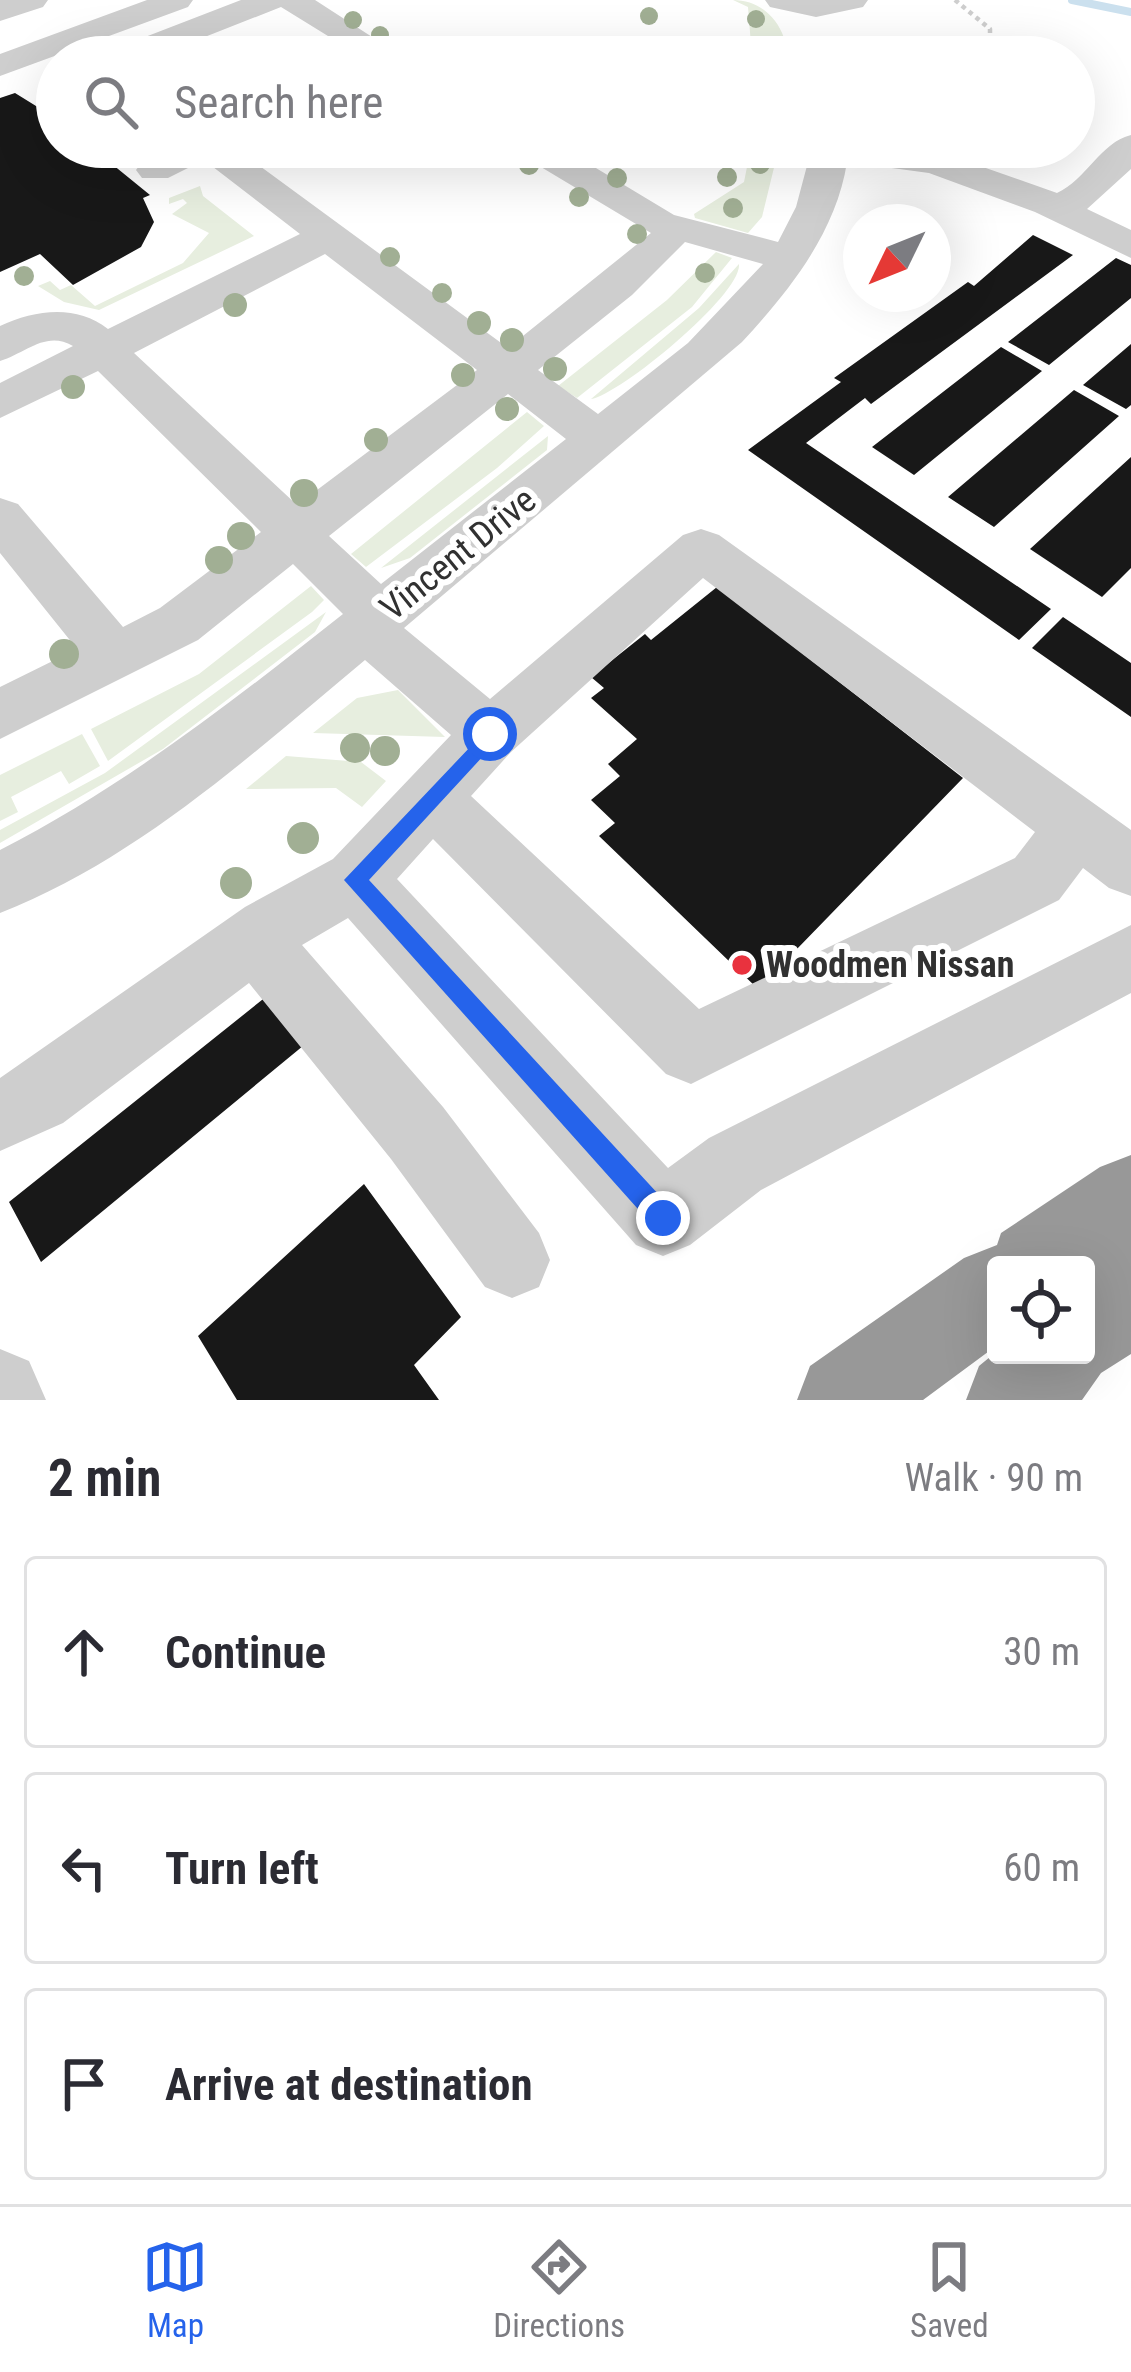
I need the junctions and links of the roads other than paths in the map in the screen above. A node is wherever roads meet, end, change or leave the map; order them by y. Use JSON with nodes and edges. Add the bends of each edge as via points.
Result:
{"nodes":[{"id":1,"x":32,"y":0,"type":"edge"},
{"id":2,"x":177,"y":0,"type":"edge"},
{"id":3,"x":270,"y":0,"type":"edge"},
{"id":4,"x":292,"y":0,"type":"edge"},
{"id":5,"x":780,"y":0,"type":"edge"},
{"id":6,"x":847,"y":2,"type":"edge"},
{"id":7,"x":0,"y":11,"type":"edge"},
{"id":8,"x":80,"y":36,"type":"edge"},
{"id":9,"x":177,"y":36,"type":"edge"},
{"id":10,"x":351,"y":36,"type":"edge"},
{"id":11,"x":814,"y":36,"type":"edge"},
{"id":12,"x":816,"y":36,"type":"edge"},
{"id":13,"x":36,"y":53,"type":"edge"},
{"id":14,"x":0,"y":66,"type":"edge"},
{"id":15,"x":1131,"y":146,"type":"edge"},
{"id":16,"x":159,"y":168,"type":"edge"},
{"id":17,"x":235,"y":168,"type":"edge"},
{"id":18,"x":568,"y":168,"type":"edge"},
{"id":19,"x":828,"y":168,"type":"edge"},
{"id":20,"x":973,"y":168,"type":"edge"},
{"id":21,"x":155,"y":170,"type":"dead end"},
{"id":22,"x":1050,"y":206,"type":"junction"},
{"id":23,"x":675,"y":228,"type":"junction"},
{"id":24,"x":328,"y":236,"type":"junction"},
{"id":25,"x":1131,"y":246,"type":"edge"},
{"id":26,"x":788,"y":259,"type":"junction"},
{"id":27,"x":0,"y":298,"type":"edge"},
{"id":28,"x":16,"y":337,"type":"edge"},
{"id":29,"x":104,"y":349,"type":"junction"},
{"id":30,"x":508,"y":371,"type":"junction"},
{"id":31,"x":0,"y":402,"type":"edge"},
{"id":32,"x":599,"y":439,"type":"junction"},
{"id":33,"x":4,"y":528,"type":"edge"},
{"id":34,"x":296,"y":535,"type":"junction"},
{"id":35,"x":374,"y":623,"type":"junction"},
{"id":36,"x":116,"y":658,"type":"junction"},
{"id":37,"x":0,"y":714,"type":"edge"},
{"id":38,"x":490,"y":734,"type":"junction"},
{"id":39,"x":431,"y":797,"type":"junction"},
{"id":40,"x":1076,"y":827,"type":"junction"},
{"id":41,"x":1131,"y":867,"type":"edge"},
{"id":42,"x":355,"y":880,"type":"junction"},
{"id":43,"x":0,"y":883,"type":"edge"},
{"id":44,"x":254,"y":939,"type":"junction"},
{"id":45,"x":1131,"y":958,"type":"edge"},
{"id":46,"x":0,"y":1115,"type":"edge"},
{"id":47,"x":1131,"y":1198,"type":"edge"},
{"id":48,"x":1046,"y":1256,"type":"edge"},
{"id":49,"x":512,"y":1260,"type":"dead end"},
{"id":50,"x":1131,"y":1292,"type":"edge"},
{"id":51,"x":987,"y":1297,"type":"edge"},
{"id":52,"x":1095,"y":1325,"type":"edge"},
{"id":53,"x":1052,"y":1364,"type":"edge"},
{"id":54,"x":0,"y":1390,"type":"edge"},
{"id":55,"x":5,"y":1400,"type":"edge"},
{"id":56,"x":844,"y":1400,"type":"edge"},
{"id":57,"x":1013,"y":1400,"type":"edge"}],
"edges":[{"from":1,"to":7,"type":"street"},
{"from":2,"to":8,"type":"street"},
{"from":3,"to":9,"type":"street"},
{"from":4,"to":10,"type":"street"},
{"from":5,"to":11,"type":"street"},
{"from":6,"to":12,"type":"street"},
{"from":13,"to":14,"type":"street"},
{"from":15,"to":22,"type":"street","via":[[1075,201]]},
{"from":16,"to":21,"type":"street"},
{"from":17,"to":24,"type":"street"},
{"from":18,"to":23,"type":"street"},
{"from":19,"to":26,"type":"street","name":"Vincent Drive","via":[[823,194]]},
{"from":20,"to":22,"type":"street"},
{"from":22,"to":25,"type":"street"},
{"from":23,"to":26,"type":"street"},
{"from":23,"to":30,"type":"street","via":[[638,268]]},
{"from":24,"to":29,"type":"street"},
{"from":24,"to":30,"type":"street"},
{"from":26,"to":32,"type":"street","name":"Vincent Drive","via":[[714,344]]},
{"from":27,"to":28,"type":"street"},
{"from":28,"to":29,"type":"street","via":[[74,326]]},
{"from":29,"to":31,"type":"street"},
{"from":29,"to":34,"type":"street"},
{"from":30,"to":32,"type":"street"},
{"from":30,"to":34,"type":"street"},
{"from":32,"to":35,"type":"street","name":"Vincent Drive"},
{"from":33,"to":36,"type":"street"},
{"from":34,"to":35,"type":"street"},
{"from":34,"to":36,"type":"street","via":[[179,624]]},
{"from":35,"to":38,"type":"street"},
{"from":35,"to":43,"type":"street","name":"Vincent Drive","via":[[188,770]]},
{"from":36,"to":37,"type":"street"},
{"from":38,"to":39,"type":"street"},
{"from":38,"to":40,"type":"street","via":[[701,550]]},
{"from":39,"to":40,"type":"street","via":[[691,1049],[1036,879]]},
{"from":39,"to":42,"type":"street"},
{"from":40,"to":41,"type":"street"},
{"from":42,"to":44,"type":"street"},
{"from":42,"to":45,"type":"street","via":[[663,1218],[736,1164]]},
{"from":44,"to":46,"type":"street","via":[[38,1098]]},
{"from":44,"to":49,"type":"street","via":[[417,1132]]},
{"from":47,"to":48,"type":"highway"},
{"from":50,"to":52,"type":"highway"},
{"from":51,"to":56,"type":"highway"},
{"from":53,"to":57,"type":"highway"},
{"from":54,"to":55,"type":"street"}]}
